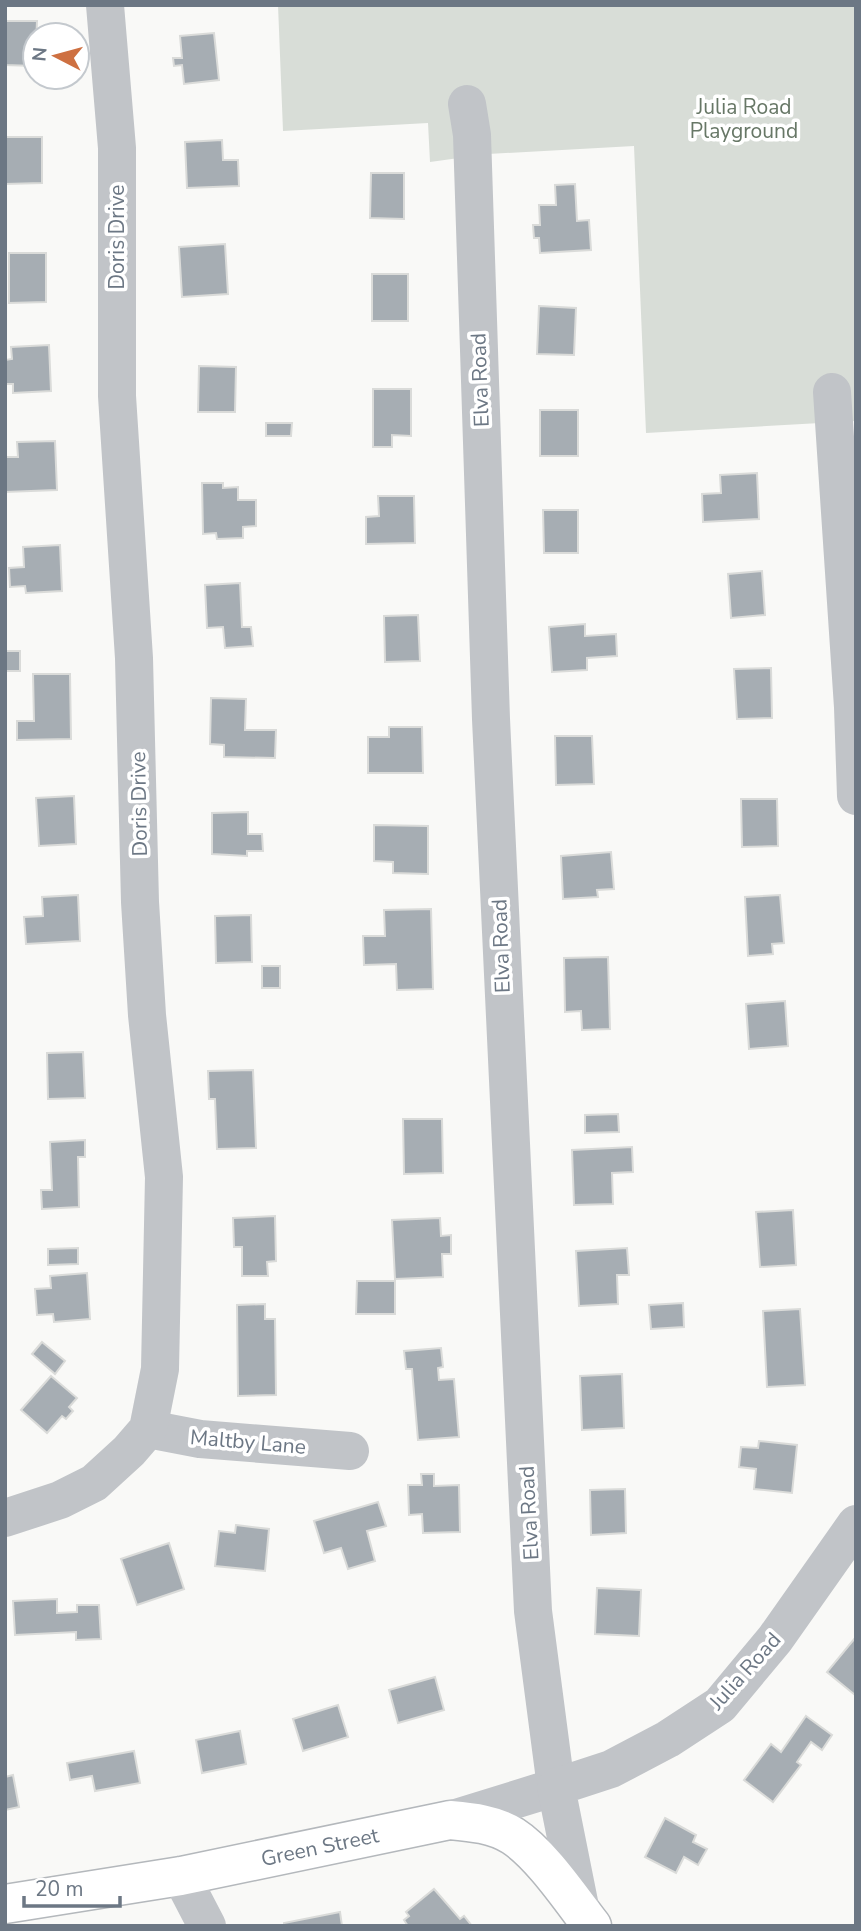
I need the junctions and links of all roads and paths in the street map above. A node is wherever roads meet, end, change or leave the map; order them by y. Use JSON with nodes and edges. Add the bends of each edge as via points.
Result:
{"nodes":[{"id":1,"x":105,"y":5,"type":"edge"},
{"id":2,"x":467,"y":104,"type":"dead end"},
{"id":3,"x":832,"y":392,"type":"dead end"},
{"id":4,"x":855,"y":707,"type":"edge"},
{"id":5,"x":856,"y":796,"type":"edge"},
{"id":6,"x":148,"y":1429,"type":"junction"},
{"id":7,"x":349,"y":1451,"type":"dead end"},
{"id":8,"x":5,"y":1518,"type":"edge"},
{"id":9,"x":856,"y":1524,"type":"edge"},
{"id":10,"x":556,"y":1787,"type":"junction"},
{"id":11,"x":450,"y":1820,"type":"junction"},
{"id":12,"x":181,"y":1876,"type":"junction"},
{"id":13,"x":5,"y":1904,"type":"edge"},
{"id":14,"x":587,"y":1919,"type":"edge"},
{"id":15,"x":207,"y":1926,"type":"edge"}],
"edges":[{"from":1,"to":6,"type":"street","name":"Doris Drive","via":[[117,148],[117,396],[134,658],[140,902],[164,1177],[160,1369]]},
{"from":2,"to":10,"type":"street","name":"Elva Road","via":[[472,135],[490,692],[533,1611]]},
{"from":3,"to":4,"type":"street"},
{"from":4,"to":5,"type":"street"},
{"from":6,"to":7,"type":"street","name":"Maltby Lane","via":[[201,1439]]},
{"from":6,"to":8,"type":"street","via":[[94,1483]]},
{"from":9,"to":10,"type":"street","name":"Julia Road","via":[[775,1639],[720,1705],[611,1769]]},
{"from":10,"to":11,"type":"street","name":"Julia Road"},
{"from":10,"to":14,"type":"street"},
{"from":11,"to":12,"type":"main road","name":"Green Street"},
{"from":11,"to":14,"type":"main road","name":"Green Street","via":[[482,1824],[513,1836],[545,1866]]},
{"from":12,"to":13,"type":"main road","name":"Green Street"},
{"from":12,"to":15,"type":"street"}]}
